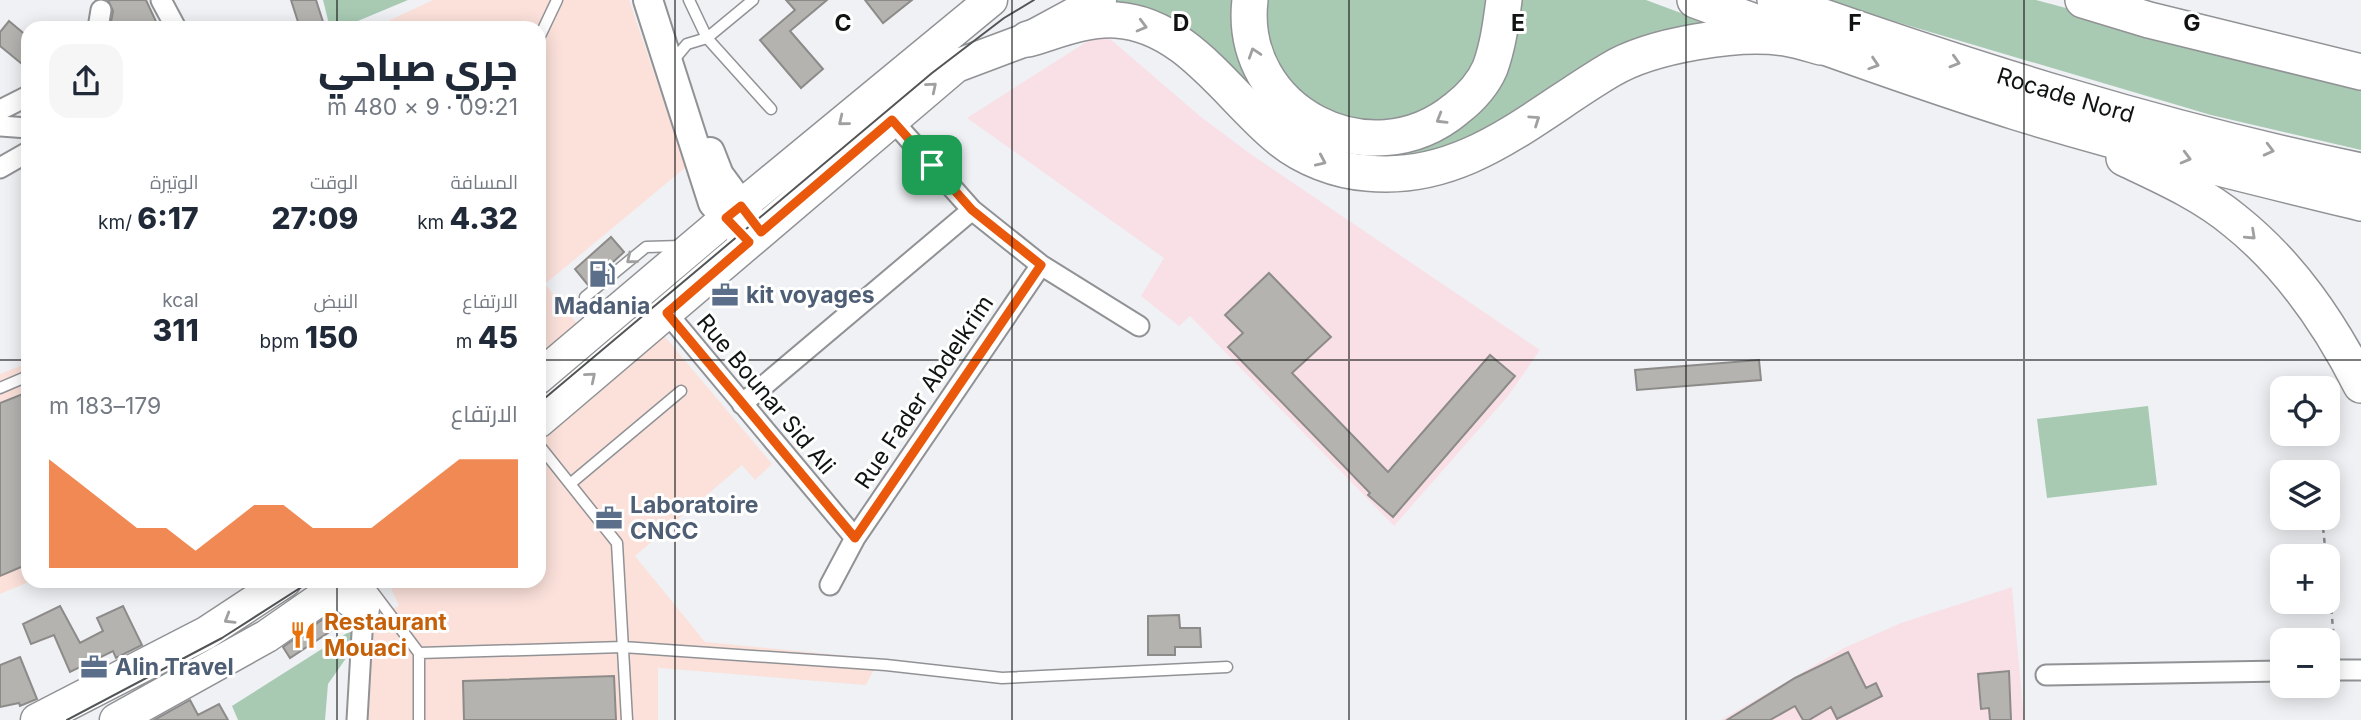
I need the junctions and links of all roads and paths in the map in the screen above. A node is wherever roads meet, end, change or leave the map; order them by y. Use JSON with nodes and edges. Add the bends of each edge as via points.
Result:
{"nodes":[{"id":1,"x":161,"y":0,"type":"edge"},
{"id":2,"x":557,"y":0,"type":"edge"},
{"id":3,"x":648,"y":0,"type":"edge"},
{"id":4,"x":658,"y":0,"type":"edge"},
{"id":5,"x":690,"y":0,"type":"edge"},
{"id":6,"x":753,"y":0,"type":"edge"},
{"id":7,"x":991,"y":0,"type":"edge"},
{"id":8,"x":1100,"y":0,"type":"edge"},
{"id":9,"x":1250,"y":0,"type":"edge"},
{"id":10,"x":1504,"y":0,"type":"edge"},
{"id":11,"x":1695,"y":0,"type":"edge"},
{"id":12,"x":1775,"y":0,"type":"edge"},
{"id":13,"x":2082,"y":0,"type":"edge"},
{"id":14,"x":2146,"y":0,"type":"edge"},
{"id":15,"x":172,"y":21,"type":"edge"},
{"id":16,"x":546,"y":23,"type":"edge"},
{"id":17,"x":707,"y":38,"type":"junction"},
{"id":18,"x":1028,"y":39,"type":"junction"},
{"id":19,"x":1822,"y":47,"type":"junction"},
{"id":20,"x":677,"y":56,"type":"junction"},
{"id":21,"x":2356,"y":71,"type":"edge"},
{"id":22,"x":21,"y":100,"type":"edge"},
{"id":23,"x":771,"y":109,"type":"dead end"},
{"id":24,"x":0,"y":110,"type":"edge"},
{"id":25,"x":2018,"y":112,"type":"junction"},
{"id":26,"x":892,"y":120,"type":"junction"},
{"id":27,"x":0,"y":127,"type":"edge"},
{"id":28,"x":21,"y":128,"type":"edge"},
{"id":29,"x":21,"y":156,"type":"edge"},
{"id":30,"x":0,"y":168,"type":"edge"},
{"id":31,"x":2361,"y":171,"type":"edge"},
{"id":32,"x":2361,"y":203,"type":"edge"},
{"id":33,"x":972,"y":210,"type":"junction"},
{"id":34,"x":733,"y":212,"type":"junction"},
{"id":35,"x":755,"y":237,"type":"junction"},
{"id":36,"x":1041,"y":265,"type":"junction"},
{"id":37,"x":667,"y":313,"type":"junction"},
{"id":38,"x":1139,"y":326,"type":"dead end"},
{"id":39,"x":546,"y":371,"type":"edge"},
{"id":40,"x":21,"y":379,"type":"edge"},
{"id":41,"x":2361,"y":385,"type":"edge"},
{"id":42,"x":0,"y":388,"type":"edge"},
{"id":43,"x":681,"y":391,"type":"dead end"},
{"id":44,"x":742,"y":404,"type":"junction"},
{"id":45,"x":546,"y":416,"type":"edge"},
{"id":46,"x":546,"y":454,"type":"edge"},
{"id":47,"x":570,"y":484,"type":"junction"},
{"id":48,"x":855,"y":538,"type":"junction"},
{"id":49,"x":830,"y":584,"type":"dead end"},
{"id":50,"x":274,"y":588,"type":"edge"},
{"id":51,"x":338,"y":588,"type":"edge"},
{"id":52,"x":364,"y":591,"type":"edge"},
{"id":53,"x":623,"y":647,"type":"junction"},
{"id":54,"x":419,"y":653,"type":"junction"},
{"id":55,"x":1227,"y":667,"type":"dead end"},
{"id":56,"x":2340,"y":670,"type":"edge"},
{"id":57,"x":2361,"y":670,"type":"edge"},
{"id":58,"x":2270,"y":671,"type":"edge"},
{"id":59,"x":2046,"y":675,"type":"dead end"},
{"id":60,"x":37,"y":720,"type":"edge"},
{"id":61,"x":116,"y":720,"type":"edge"},
{"id":62,"x":357,"y":720,"type":"edge"},
{"id":63,"x":419,"y":720,"type":"edge"},
{"id":64,"x":627,"y":720,"type":"edge"}],
"edges":[{"from":1,"to":15,"type":"street"},
{"from":2,"to":16,"type":"lane"},
{"from":3,"to":34,"type":"street","via":[[713,203]]},
{"from":4,"to":20,"type":"street"},
{"from":5,"to":17,"type":"lane"},
{"from":6,"to":17,"type":"lane"},
{"from":7,"to":34,"type":"main road","one_way":true},
{"from":8,"to":18,"type":"main road"},
{"from":10,"to":9,"type":"highway","one_way":true,"via":[[1489,70],[1462,104],[1426,128],[1391,138],[1334,132],[1294,110],[1255,58],[1248,33]]},
{"from":11,"to":19,"type":"highway"},
{"from":12,"to":31,"type":"highway","name":"Rocade Nord","one_way":true,"via":[[1915,50],[2148,120]]},
{"from":13,"to":21,"type":"highway"},
{"from":14,"to":21,"type":"highway","via":[[2206,24]]},
{"from":17,"to":20,"type":"lane","via":[[687,44]]},
{"from":17,"to":23,"type":"lane"},
{"from":18,"to":19,"type":"highway","one_way":true,"via":[[1087,22],[1116,20],[1149,27],[1178,42],[1281,140],[1350,171],[1393,174],[1415,173],[1468,158],[1519,131],[1612,68],[1643,56],[1740,38],[1784,38]]},
{"from":26,"to":18,"type":"main road","one_way":true,"via":[[956,66]]},
{"from":19,"to":25,"type":"highway","one_way":true},
{"from":20,"to":34,"type":"street","via":[[716,169],[734,192]]},
{"from":22,"to":24,"type":"street"},
{"from":25,"to":32,"type":"highway","one_way":true},
{"from":25,"to":41,"type":"highway","one_way":true,"via":[[2172,181],[2234,219],[2283,264],[2332,330]]},
{"from":26,"to":33,"type":"street"},
{"from":26,"to":35,"type":"main road"},
{"from":27,"to":28,"type":"street"},
{"from":29,"to":30,"type":"street"},
{"from":33,"to":36,"type":"street"},
{"from":33,"to":44,"type":"street"},
{"from":34,"to":35,"type":"street"},
{"from":34,"to":39,"type":"main road","one_way":true},
{"from":35,"to":37,"type":"main road"},
{"from":36,"to":38,"type":"street"},
{"from":36,"to":48,"type":"street","name":"Rue Fader Abdelkrim"},
{"from":37,"to":44,"type":"street","name":"Rue Bounar Sid Ali"},
{"from":45,"to":37,"type":"main road","one_way":true},
{"from":40,"to":42,"type":"lane"},
{"from":43,"to":47,"type":"lane"},
{"from":44,"to":48,"type":"street","name":"Rue Bounar Sid Ali"},
{"from":46,"to":47,"type":"lane"},
{"from":47,"to":53,"type":"lane","via":[[617,543]]},
{"from":48,"to":49,"type":"street","name":"Rue Fader Abdelkrim"},
{"from":50,"to":60,"type":"main road","one_way":true,"via":[[206,633]]},
{"from":51,"to":52,"type":"main road","via":[[344,596]]},
{"from":51,"to":61,"type":"main road","via":[[220,665]]},
{"from":52,"to":54,"type":"lane"},
{"from":52,"to":62,"type":"street"},
{"from":53,"to":54,"type":"lane"},
{"from":53,"to":55,"type":"lane","via":[[886,665],[1002,678]]},
{"from":53,"to":64,"type":"lane"},
{"from":54,"to":63,"type":"lane"},
{"from":56,"to":57,"type":"street"},
{"from":58,"to":59,"type":"street"}]}
